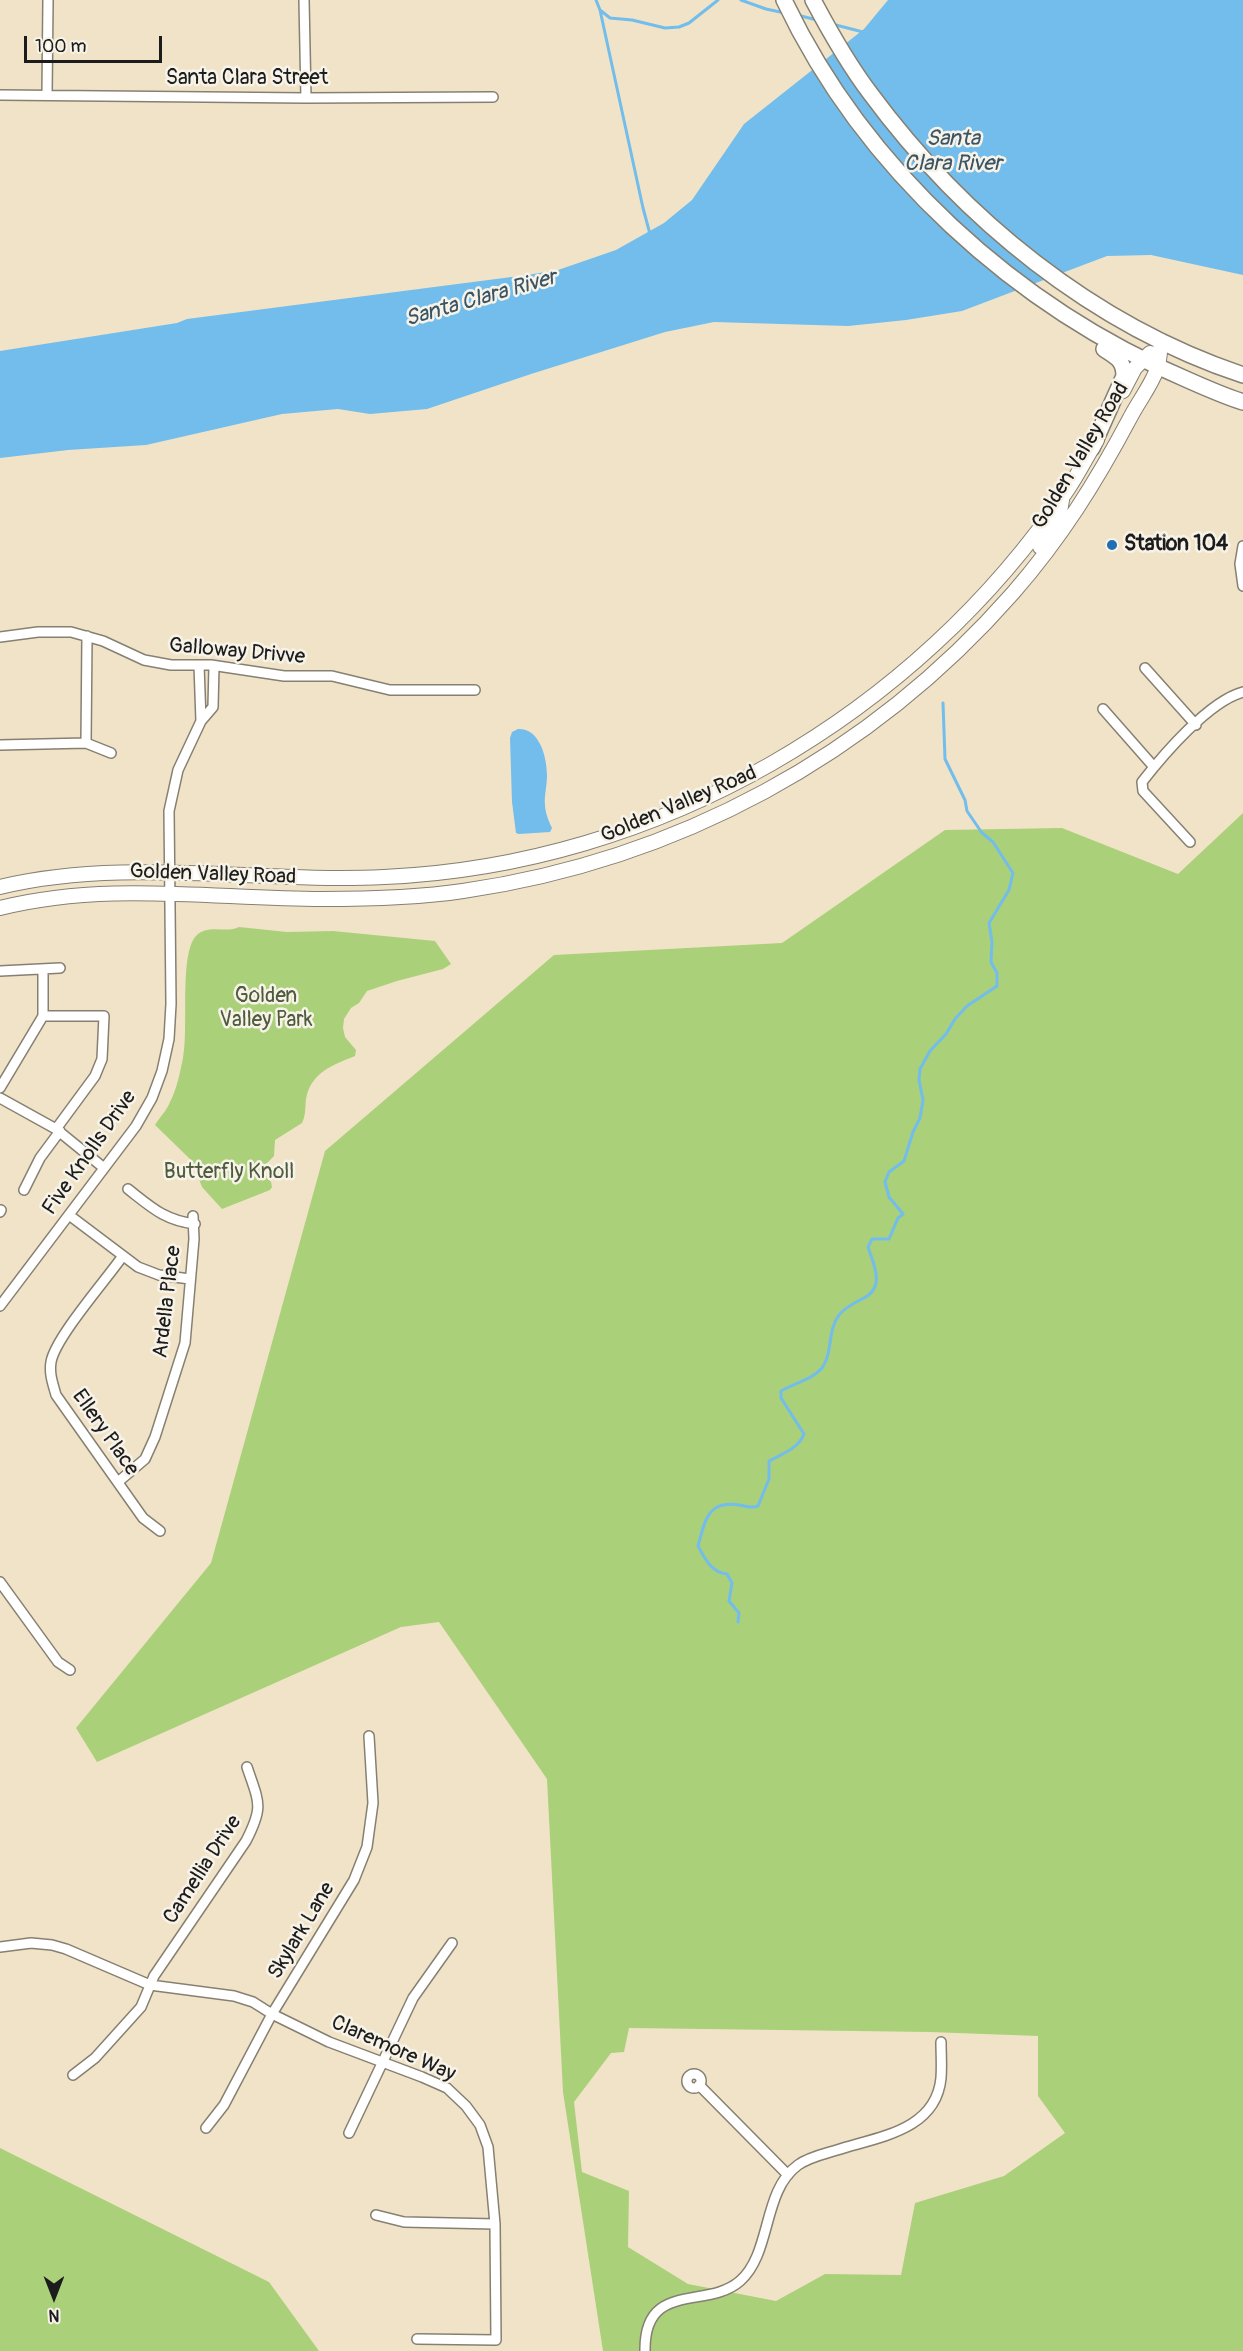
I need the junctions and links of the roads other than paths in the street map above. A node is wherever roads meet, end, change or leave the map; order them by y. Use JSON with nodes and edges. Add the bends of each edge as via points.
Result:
{"nodes":[{"id":1,"x":48,"y":0,"type":"edge"},
{"id":2,"x":304,"y":0,"type":"edge"},
{"id":3,"x":784,"y":0,"type":"edge"},
{"id":4,"x":813,"y":0,"type":"edge"},
{"id":5,"x":0,"y":95,"type":"edge"},
{"id":6,"x":47,"y":95,"type":"junction"},
{"id":7,"x":493,"y":97,"type":"dead end"},
{"id":8,"x":306,"y":98,"type":"junction"},
{"id":9,"x":1074,"y":321,"type":"junction"},
{"id":10,"x":1161,"y":341,"type":"junction"},
{"id":11,"x":1144,"y":360,"type":"junction"},
{"id":12,"x":1158,"y":367,"type":"junction"},
{"id":13,"x":1243,"y":375,"type":"edge"},
{"id":14,"x":1243,"y":402,"type":"edge"},
{"id":15,"x":1092,"y":448,"type":"junction"},
{"id":16,"x":1063,"y":495,"type":"junction"},
{"id":17,"x":1243,"y":546,"type":"edge"},
{"id":18,"x":1039,"y":562,"type":"junction"},
{"id":19,"x":1243,"y":586,"type":"edge"},
{"id":20,"x":87,"y":636,"type":"junction"},
{"id":21,"x":0,"y":637,"type":"edge"},
{"id":22,"x":199,"y":665,"type":"junction"},
{"id":23,"x":214,"y":666,"type":"junction"},
{"id":24,"x":1145,"y":668,"type":"dead end"},
{"id":25,"x":475,"y":690,"type":"dead end"},
{"id":26,"x":1243,"y":692,"type":"edge"},
{"id":27,"x":1103,"y":709,"type":"dead end"},
{"id":28,"x":201,"y":721,"type":"junction"},
{"id":29,"x":1196,"y":725,"type":"junction"},
{"id":30,"x":86,"y":743,"type":"junction"},
{"id":31,"x":0,"y":745,"type":"edge"},
{"id":32,"x":111,"y":753,"type":"dead end"},
{"id":33,"x":1154,"y":767,"type":"junction"},
{"id":34,"x":1190,"y":842,"type":"dead end"},
{"id":35,"x":168,"y":874,"type":"junction"},
{"id":36,"x":0,"y":886,"type":"edge"},
{"id":37,"x":168,"y":894,"type":"junction"},
{"id":38,"x":0,"y":908,"type":"edge"},
{"id":39,"x":60,"y":968,"type":"dead end"},
{"id":40,"x":43,"y":969,"type":"junction"},
{"id":41,"x":0,"y":970,"type":"edge"},
{"id":42,"x":43,"y":1016,"type":"junction"},
{"id":43,"x":0,"y":1088,"type":"edge"},
{"id":44,"x":0,"y":1099,"type":"edge"},
{"id":45,"x":58,"y":1130,"type":"junction"},
{"id":46,"x":104,"y":1168,"type":"junction"},
{"id":47,"x":128,"y":1189,"type":"dead end"},
{"id":48,"x":24,"y":1190,"type":"dead end"},
{"id":49,"x":69,"y":1215,"type":"junction"},
{"id":50,"x":122,"y":1257,"type":"junction"},
{"id":51,"x":190,"y":1279,"type":"junction"},
{"id":52,"x":4,"y":1292,"type":"edge"},
{"id":53,"x":0,"y":1306,"type":"edge"},
{"id":54,"x":118,"y":1482,"type":"junction"},
{"id":55,"x":160,"y":1531,"type":"dead end"},
{"id":56,"x":0,"y":1582,"type":"edge"},
{"id":57,"x":70,"y":1670,"type":"dead end"},
{"id":58,"x":369,"y":1736,"type":"dead end"},
{"id":59,"x":247,"y":1767,"type":"dead end"},
{"id":60,"x":452,"y":1943,"type":"dead end"},
{"id":61,"x":0,"y":1947,"type":"edge"},
{"id":62,"x":150,"y":1985,"type":"junction"},
{"id":63,"x":272,"y":2014,"type":"junction"},
{"id":64,"x":941,"y":2042,"type":"dead end"},
{"id":65,"x":381,"y":2061,"type":"junction"},
{"id":66,"x":73,"y":2075,"type":"dead end"},
{"id":67,"x":699,"y":2085,"type":"dead end"},
{"id":68,"x":206,"y":2128,"type":"dead end"},
{"id":69,"x":349,"y":2133,"type":"dead end"},
{"id":70,"x":788,"y":2175,"type":"junction"},
{"id":71,"x":376,"y":2215,"type":"dead end"},
{"id":72,"x":495,"y":2224,"type":"junction"},
{"id":73,"x":417,"y":2338,"type":"dead end"},
{"id":74,"x":645,"y":2351,"type":"edge"}],
"edges":[{"from":1,"to":6,"type":"street"},
{"from":2,"to":8,"type":"street"},
{"from":3,"to":9,"type":"main road","name":"Golden Valley Road","via":[[832,86],[919,194],[1018,284]]},
{"from":4,"to":10,"type":"main road","via":[[869,91],[936,174],[1015,246],[1058,278]]},
{"from":5,"to":6,"type":"street","name":"Santa Clara Street"},
{"from":6,"to":8,"type":"street","name":"Santa Clara Street"},
{"from":7,"to":8,"type":"street","name":"Santa Clara Street"},
{"from":9,"to":11,"type":"main road","name":"Golden Valley Road"},
{"from":9,"to":15,"type":"main road","via":[[1083,336],[1121,360],[1124,366],[1124,376]]},
{"from":10,"to":11,"type":"main road","name":"Golden Valley Road"},
{"from":10,"to":12,"type":"main road","name":"Golden Valley Road"},
{"from":10,"to":13,"type":"main road"},
{"from":11,"to":12,"type":"main road"},
{"from":11,"to":15,"type":"main road","name":"Golden Valley Road","via":[[1135,368]]},
{"from":12,"to":14,"type":"main road"},
{"from":12,"to":18,"type":"main road","name":"Golden Valley Road","via":[[1089,491]]},
{"from":15,"to":16,"type":"main road","name":"Golden Valley Road"},
{"from":16,"to":18,"type":"main road","via":[[1059,518],[1035,554]]},
{"from":16,"to":35,"type":"main road","name":"Golden Valley Road","via":[[970,609],[867,702],[769,766],[672,813],[563,850],[457,871],[340,878]]},
{"from":17,"to":19,"type":"street"},
{"from":18,"to":37,"type":"main road","name":"Golden Valley Road","via":[[986,624],[881,718],[776,786],[660,840],[550,875],[460,892],[320,899]]},
{"from":20,"to":21,"type":"street","name":"Galloway Drivve","via":[[38,632]]},
{"from":20,"to":22,"type":"street","name":"Galloway Drivve","via":[[144,660]]},
{"from":20,"to":30,"type":"street"},
{"from":22,"to":23,"type":"street","name":"Galloway Drivve"},
{"from":22,"to":28,"type":"street"},
{"from":23,"to":25,"type":"street","name":"Galloway Drivve","via":[[284,676],[332,676],[390,690]]},
{"from":23,"to":28,"type":"street","name":"Five Knolls Drive","via":[[213,707]]},
{"from":24,"to":29,"type":"street"},
{"from":26,"to":29,"type":"street","via":[[1216,706]]},
{"from":27,"to":33,"type":"street"},
{"from":28,"to":35,"type":"street","name":"Five Knolls Drive","via":[[173,789]]},
{"from":29,"to":33,"type":"street"},
{"from":30,"to":31,"type":"street"},
{"from":30,"to":32,"type":"street"},
{"from":33,"to":34,"type":"street","via":[[1142,782],[1143,791]]},
{"from":35,"to":36,"type":"main road","name":"Golden Valley Road","via":[[86,874]]},
{"from":35,"to":37,"type":"street","name":"Five Knolls Drive"},
{"from":37,"to":38,"type":"main road","name":"Golden Valley Road","via":[[84,894]]},
{"from":37,"to":46,"type":"street","name":"Five Knolls Drive","via":[[170,1017],[162,1071],[136,1126]]},
{"from":39,"to":40,"type":"street"},
{"from":40,"to":41,"type":"street"},
{"from":40,"to":42,"type":"street"},
{"from":42,"to":43,"type":"street"},
{"from":42,"to":45,"type":"street","via":[[104,1016],[102,1059],[95,1076]]},
{"from":44,"to":45,"type":"street"},
{"from":45,"to":46,"type":"street"},
{"from":45,"to":48,"type":"street"},
{"from":46,"to":49,"type":"street","name":"Five Knolls Drive"},
{"from":47,"to":51,"type":"street","name":"Ardella Place","via":[[165,1217],[176,1222],[194,1220]]},
{"from":49,"to":50,"type":"street"},
{"from":49,"to":52,"type":"street","name":"Five Knolls Drive"},
{"from":50,"to":51,"type":"street","via":[[159,1275]]},
{"from":50,"to":54,"type":"street","name":"Ellery Place","via":[[58,1344],[50,1376],[56,1395]]},
{"from":51,"to":54,"type":"street","name":"Ardella Place","via":[[185,1343],[156,1437],[145,1459]]},
{"from":52,"to":53,"type":"street","name":"Five Knolls Drive"},
{"from":54,"to":55,"type":"street","name":"Ellery Place","via":[[143,1518]]},
{"from":56,"to":57,"type":"street","via":[[58,1662]]},
{"from":58,"to":63,"type":"street","name":"Skylark Lane","via":[[373,1803],[367,1847],[354,1880]]},
{"from":59,"to":62,"type":"street","name":"Camellia Drive","via":[[259,1803],[257,1820]]},
{"from":60,"to":65,"type":"street","via":[[413,1998]]},
{"from":61,"to":62,"type":"street","name":"Claremore Way","via":[[31,1942],[52,1945]]},
{"from":62,"to":63,"type":"street","name":"Claremore Way","via":[[234,1996]]},
{"from":62,"to":66,"type":"street","name":"Camellia Drive","via":[[141,2007],[95,2058]]},
{"from":63,"to":65,"type":"street","name":"Claremore Way","via":[[329,2042]]},
{"from":63,"to":68,"type":"street","name":"Skylark Lane","via":[[224,2105]]},
{"from":64,"to":70,"type":"street","via":[[941,2080],[936,2098],[920,2120],[894,2133],[813,2158]]},
{"from":65,"to":69,"type":"street"},
{"from":65,"to":72,"type":"street","name":"Claremore Way","via":[[447,2088],[480,2125],[488,2147]]},
{"from":67,"to":70,"type":"street"},
{"from":70,"to":74,"type":"street","via":[[756,2257],[742,2279],[729,2289],[668,2302],[646,2330]]},
{"from":71,"to":72,"type":"street","via":[[404,2222]]},
{"from":72,"to":73,"type":"street","name":"Claremore Way","via":[[496,2340]]}]}
